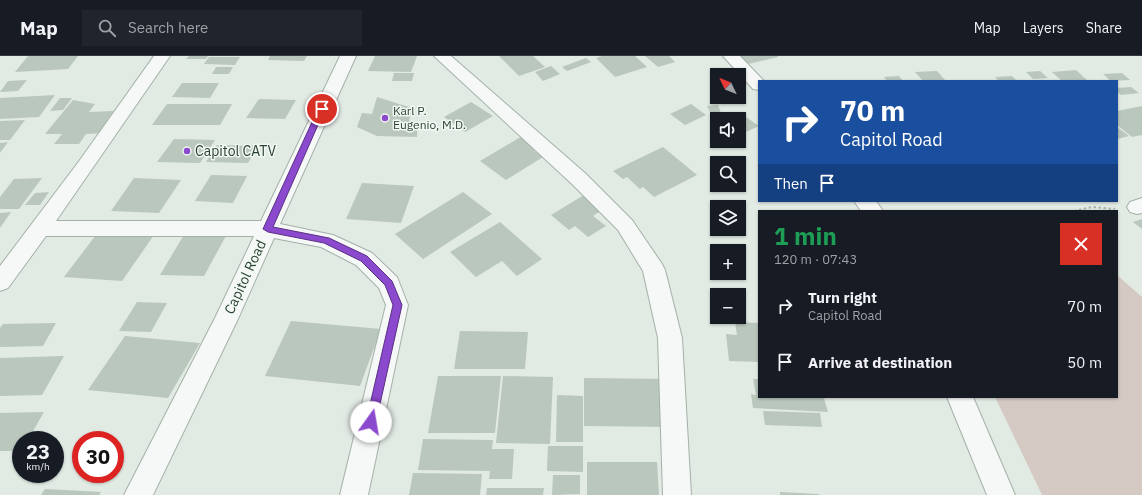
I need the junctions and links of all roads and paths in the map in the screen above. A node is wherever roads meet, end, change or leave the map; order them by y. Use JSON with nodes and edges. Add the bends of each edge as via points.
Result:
{"nodes":[{"id":1,"x":162,"y":56,"type":"edge"},
{"id":2,"x":348,"y":56,"type":"edge"},
{"id":3,"x":442,"y":56,"type":"edge"},
{"id":4,"x":731,"y":56,"type":"edge"},
{"id":5,"x":758,"y":84,"type":"edge"},
{"id":6,"x":865,"y":202,"type":"edge"},
{"id":7,"x":1140,"y":206,"type":"edge"},
{"id":8,"x":872,"y":210,"type":"edge"},
{"id":9,"x":1078,"y":210,"type":"edge"},
{"id":10,"x":40,"y":228,"type":"junction"},
{"id":11,"x":268,"y":229,"type":"junction"},
{"id":12,"x":2,"y":276,"type":"edge"},
{"id":13,"x":960,"y":398,"type":"edge"},
{"id":14,"x":138,"y":495,"type":"edge"},
{"id":15,"x":354,"y":495,"type":"edge"},
{"id":16,"x":677,"y":495,"type":"edge"},
{"id":17,"x":1001,"y":495,"type":"edge"}],
"edges":[{"from":1,"to":10,"type":"street"},
{"from":2,"to":11,"type":"street","name":"Capitol Road"},
{"from":3,"to":16,"type":"street","via":[[590,189],[625,225],[654,270],[670,338]]},
{"from":4,"to":5,"type":"street"},
{"from":6,"to":8,"type":"street"},
{"from":7,"to":9,"type":"path","via":[[1115,209],[1092,207]]},
{"from":10,"to":11,"type":"street"},
{"from":10,"to":12,"type":"street"},
{"from":11,"to":14,"type":"street","name":"Capitol Road"},
{"from":11,"to":15,"type":"street","via":[[326,240],[364,258],[388,283],[397,305]]},
{"from":13,"to":17,"type":"street"}]}
